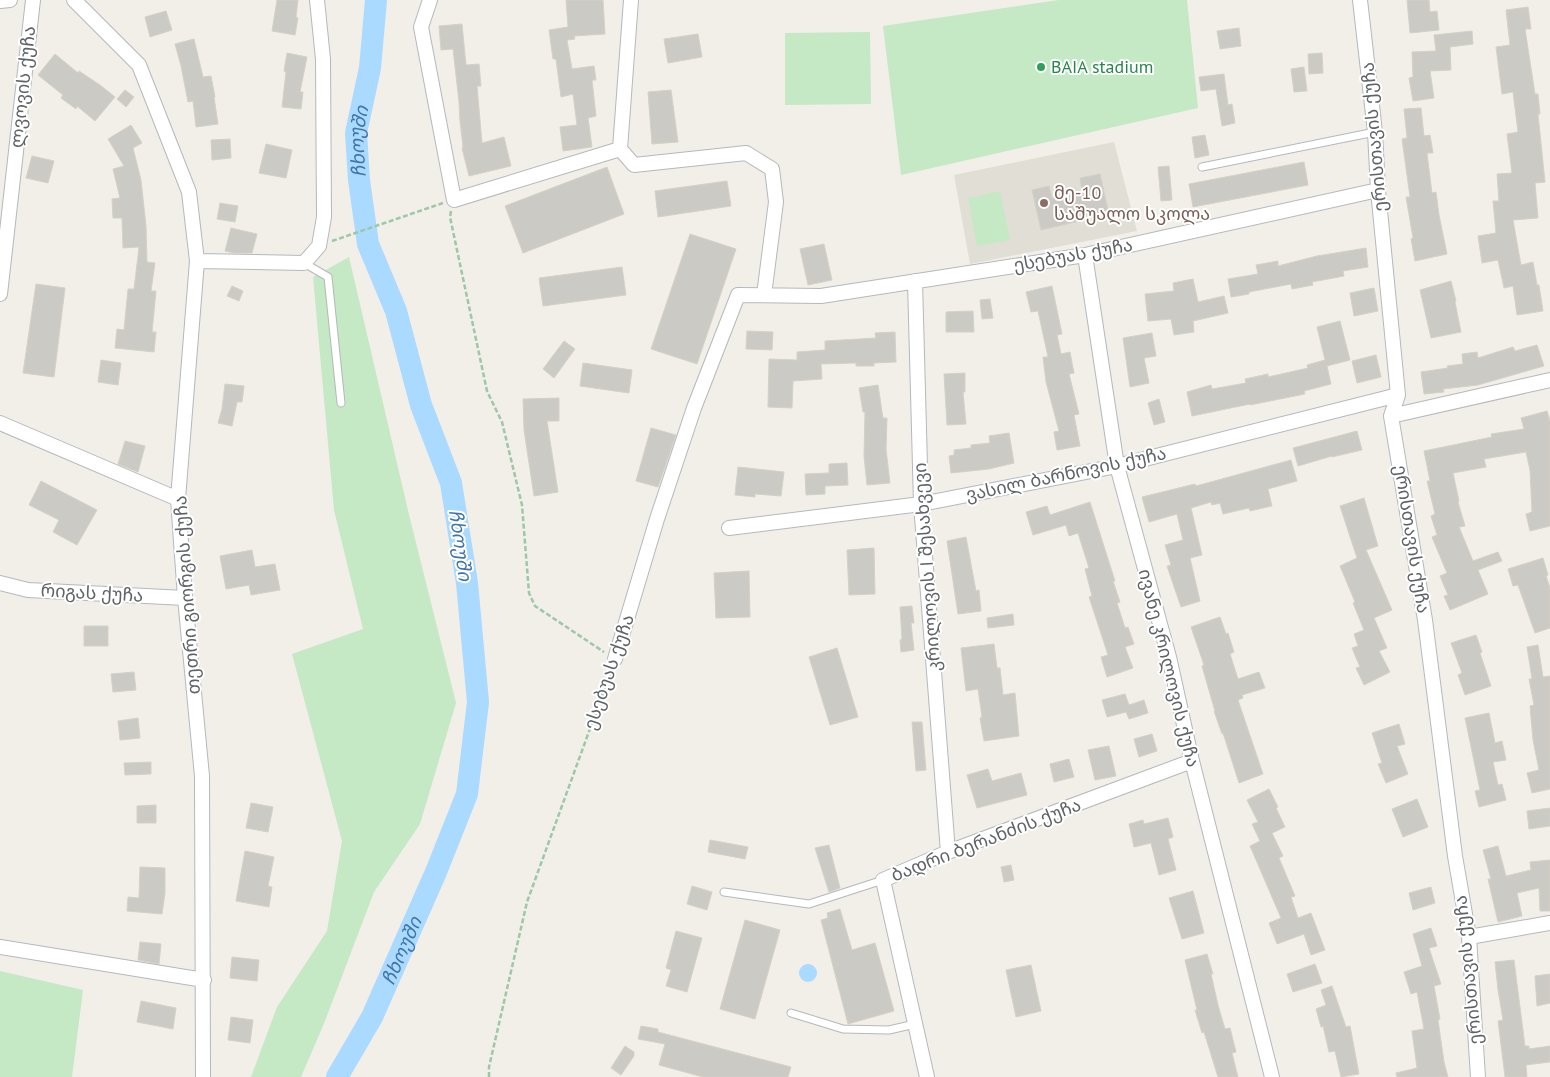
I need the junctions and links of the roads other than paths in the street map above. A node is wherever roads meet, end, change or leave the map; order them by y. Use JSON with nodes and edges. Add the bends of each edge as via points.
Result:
{"nodes":[{"id":1,"x":10,"y":0,"type":"edge"},
{"id":2,"x":33,"y":0,"type":"edge"},
{"id":3,"x":74,"y":0,"type":"edge"},
{"id":4,"x":317,"y":0,"type":"edge"},
{"id":5,"x":430,"y":0,"type":"edge"},
{"id":6,"x":631,"y":0,"type":"edge"},
{"id":7,"x":1360,"y":0,"type":"edge"},
{"id":8,"x":0,"y":1,"type":"edge"},
{"id":9,"x":1375,"y":132,"type":"junction"},
{"id":10,"x":620,"y":149,"type":"junction"},
{"id":11,"x":1202,"y":167,"type":"dead end"},
{"id":12,"x":1378,"y":190,"type":"junction"},
{"id":13,"x":1085,"y":255,"type":"junction"},
{"id":14,"x":197,"y":261,"type":"junction"},
{"id":15,"x":304,"y":263,"type":"junction"},
{"id":16,"x":915,"y":282,"type":"junction"},
{"id":17,"x":0,"y":294,"type":"edge"},
{"id":18,"x":764,"y":296,"type":"junction"},
{"id":19,"x":1550,"y":380,"type":"edge"},
{"id":20,"x":1398,"y":395,"type":"junction"},
{"id":21,"x":341,"y":403,"type":"dead end"},
{"id":22,"x":1391,"y":416,"type":"junction"},
{"id":23,"x":0,"y":423,"type":"edge"},
{"id":24,"x":1117,"y":466,"type":"junction"},
{"id":25,"x":178,"y":500,"type":"junction"},
{"id":26,"x":921,"y":504,"type":"junction"},
{"id":27,"x":729,"y":528,"type":"dead end"},
{"id":28,"x":0,"y":584,"type":"edge"},
{"id":29,"x":185,"y":598,"type":"junction"},
{"id":30,"x":615,"y":660,"type":"road end"},
{"id":31,"x":1192,"y":761,"type":"junction"},
{"id":32,"x":948,"y":852,"type":"junction"},
{"id":33,"x":883,"y":880,"type":"junction"},
{"id":34,"x":724,"y":892,"type":"dead end"},
{"id":35,"x":1550,"y":923,"type":"edge"},
{"id":36,"x":1469,"y":937,"type":"junction"},
{"id":37,"x":0,"y":947,"type":"edge"},
{"id":38,"x":204,"y":980,"type":"junction"},
{"id":39,"x":791,"y":1013,"type":"dead end"},
{"id":40,"x":916,"y":1024,"type":"junction"},
{"id":41,"x":203,"y":1077,"type":"edge"},
{"id":42,"x":927,"y":1077,"type":"edge"},
{"id":43,"x":1272,"y":1077,"type":"edge"},
{"id":44,"x":1478,"y":1077,"type":"edge"}],
"edges":[{"from":1,"to":8,"type":"street"},
{"from":2,"to":17,"type":"street","name":"ლვოვის ქუჩა"},
{"from":3,"to":14,"type":"street","name":"თეთრი გიორგის ქუჩა","via":[[139,65],[189,192]]},
{"from":4,"to":15,"type":"street","via":[[323,59],[324,217],[319,246]]},
{"from":5,"to":10,"type":"street","via":[[421,26],[454,200]]},
{"from":6,"to":10,"type":"street"},
{"from":7,"to":9,"type":"street","name":"ერისთავის ქუჩა"},
{"from":9,"to":11,"type":"lane"},
{"from":9,"to":12,"type":"street","name":"ერისთავის ქუჩა"},
{"from":10,"to":18,"type":"street","via":[[634,165],[746,153],[772,169],[776,202]]},
{"from":12,"to":13,"type":"street","name":"ესებუას ქუჩა"},
{"from":12,"to":20,"type":"street","name":"ერისთავის ქუჩა"},
{"from":13,"to":16,"type":"street","name":"ესებუას ქუჩა"},
{"from":13,"to":24,"type":"street","name":"ივანე კრილოვის ქუჩა"},
{"from":14,"to":15,"type":"street"},
{"from":14,"to":25,"type":"street","name":"თეთრი გიორგის ქუჩა"},
{"from":15,"to":21,"type":"lane","via":[[328,277]]},
{"from":16,"to":18,"type":"street","name":"ესებუას ქუჩა","via":[[820,296]]},
{"from":16,"to":26,"type":"street","name":"კრილოვის I შესახვევი"},
{"from":18,"to":30,"type":"street","name":"ესებუას ქუჩა","via":[[738,295],[691,417]]},
{"from":19,"to":22,"type":"street"},
{"from":20,"to":22,"type":"street","name":"ერისთავის ქუჩა"},
{"from":20,"to":24,"type":"street","name":"ვასილ ბარნოვის ქუჩა"},
{"from":22,"to":36,"type":"street","name":"ერისთავის ქუჩა","via":[[1426,620],[1455,856]]},
{"from":23,"to":25,"type":"street"},
{"from":24,"to":26,"type":"street","name":"ვასილ ბარნოვის ქუჩა"},
{"from":24,"to":31,"type":"street","name":"ივანე კრილოვის ქუჩა","via":[[1169,658]]},
{"from":25,"to":29,"type":"street","name":"თეთრი გიორგის ქუჩა"},
{"from":26,"to":27,"type":"street","name":"ვასილ ბარნოვის ქუჩა"},
{"from":26,"to":32,"type":"street","name":"კრილოვის I შესახვევი"},
{"from":28,"to":29,"type":"street","name":"რიგას ქუჩა","via":[[28,590]]},
{"from":29,"to":38,"type":"street","name":"თეთრი გიორგის ქუჩა","via":[[202,776]]},
{"from":31,"to":32,"type":"street","name":"ბადრი ბერანძის ქუჩა"},
{"from":31,"to":43,"type":"street","name":"ივანე კრილოვის ქუჩა"},
{"from":32,"to":33,"type":"street","name":"ბადრი ბერანძის ქუჩა"},
{"from":33,"to":34,"type":"lane","via":[[808,904]]},
{"from":33,"to":40,"type":"street","name":"ბადრი ბერანძის ქუჩა"},
{"from":35,"to":36,"type":"street"},
{"from":36,"to":44,"type":"street","name":"ერისთავის ქუჩა"},
{"from":37,"to":38,"type":"street"},
{"from":38,"to":41,"type":"street","name":"თეთრი გიორგის ქუჩა"},
{"from":39,"to":40,"type":"lane","via":[[843,1029],[889,1030]]},
{"from":40,"to":42,"type":"street","name":"ბადრი ბერანძის ქუჩა"}]}
